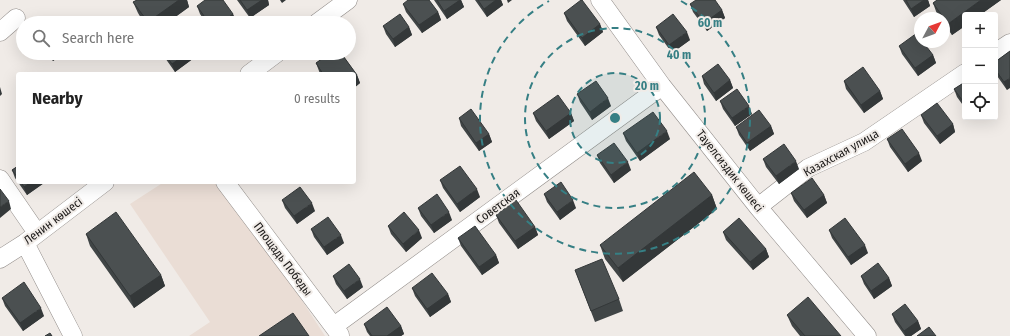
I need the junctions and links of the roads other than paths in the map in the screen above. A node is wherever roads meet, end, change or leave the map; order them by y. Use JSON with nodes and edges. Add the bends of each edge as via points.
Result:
{"nodes":[{"id":1,"x":348,"y":0,"type":"edge"},
{"id":2,"x":600,"y":0,"type":"edge"},
{"id":3,"x":326,"y":16,"type":"edge"},
{"id":4,"x":16,"y":18,"type":"dead end"},
{"id":5,"x":0,"y":32,"type":"edge"},
{"id":6,"x":1010,"y":43,"type":"edge"},
{"id":7,"x":998,"y":51,"type":"edge"},
{"id":8,"x":268,"y":60,"type":"edge"},
{"id":9,"x":252,"y":72,"type":"edge"},
{"id":10,"x":962,"y":75,"type":"edge"},
{"id":11,"x":662,"y":86,"type":"junction"},
{"id":12,"x":0,"y":179,"type":"edge"},
{"id":13,"x":102,"y":184,"type":"edge"},
{"id":14,"x":227,"y":184,"type":"edge"},
{"id":15,"x":758,"y":207,"type":"junction"},
{"id":16,"x":31,"y":238,"type":"junction"},
{"id":17,"x":0,"y":259,"type":"edge"},
{"id":18,"x":337,"y":331,"type":"edge"},
{"id":19,"x":73,"y":336,"type":"edge"},
{"id":20,"x":867,"y":336,"type":"edge"}],
"edges":[{"from":1,"to":3,"type":"street"},
{"from":2,"to":11,"type":"street","name":"Тауелсиздик көшесі"},
{"from":4,"to":5,"type":"street"},
{"from":6,"to":7,"type":"street"},
{"from":8,"to":9,"type":"street"},
{"from":10,"to":15,"type":"street","name":"Казахская улица","via":[[864,142],[808,168]]},
{"from":11,"to":15,"type":"street","name":"Тауелсиздик көшесі"},
{"from":11,"to":18,"type":"street","name":"Советская"},
{"from":12,"to":16,"type":"street"},
{"from":13,"to":16,"type":"street","name":"Ленин көшесі"},
{"from":14,"to":18,"type":"street","name":"Площадь Победы"},
{"from":15,"to":20,"type":"street","name":"Тауелсиздик көшесі"},
{"from":16,"to":17,"type":"street","name":"Ленин көшесі"},
{"from":16,"to":19,"type":"street"}]}
